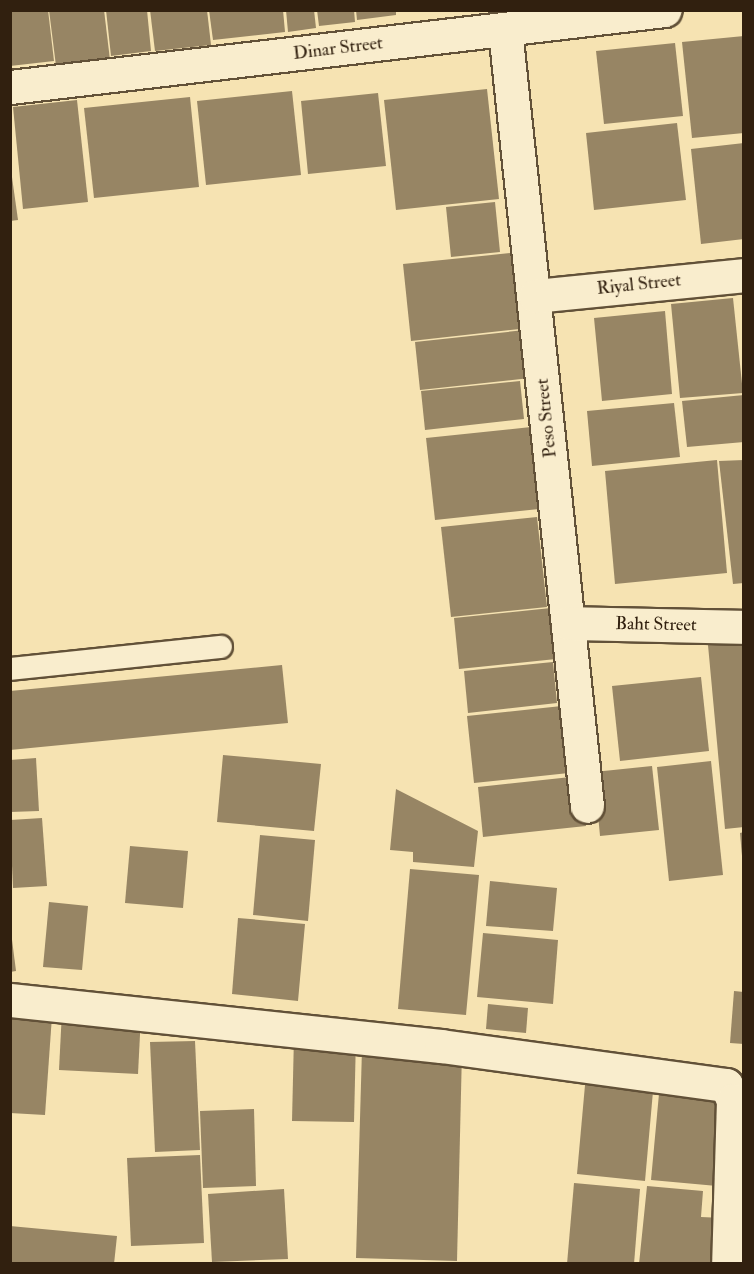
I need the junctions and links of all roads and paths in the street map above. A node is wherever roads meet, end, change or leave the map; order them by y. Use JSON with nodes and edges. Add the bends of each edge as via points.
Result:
{"nodes":[{"id":1,"x":664,"y":10,"type":"edge"},
{"id":2,"x":505,"y":30,"type":"junction"},
{"id":3,"x":10,"y":87,"type":"edge"},
{"id":4,"x":744,"y":275,"type":"edge"},
{"id":5,"x":535,"y":296,"type":"junction"},
{"id":6,"x":568,"y":623,"type":"junction"},
{"id":7,"x":744,"y":627,"type":"edge"},
{"id":8,"x":221,"y":647,"type":"dead end"},
{"id":9,"x":10,"y":669,"type":"edge"},
{"id":10,"x":587,"y":806,"type":"dead end"},
{"id":11,"x":10,"y":1000,"type":"edge"},
{"id":12,"x":728,"y":1263,"type":"edge"}],
"edges":[{"from":1,"to":2,"type":"street","name":"Dinar Street"},
{"from":2,"to":3,"type":"street","name":"Dinar Street"},
{"from":2,"to":5,"type":"street","name":"Peso Street"},
{"from":4,"to":5,"type":"street","name":"Riyal Street"},
{"from":5,"to":6,"type":"street","name":"Peso Street"},
{"from":6,"to":7,"type":"street","name":"Baht Street"},
{"from":6,"to":10,"type":"street","name":"Peso Street"},
{"from":8,"to":9,"type":"lane"},
{"from":11,"to":12,"type":"street","via":[[441,1046],[726,1085],[733,1100]]}]}
